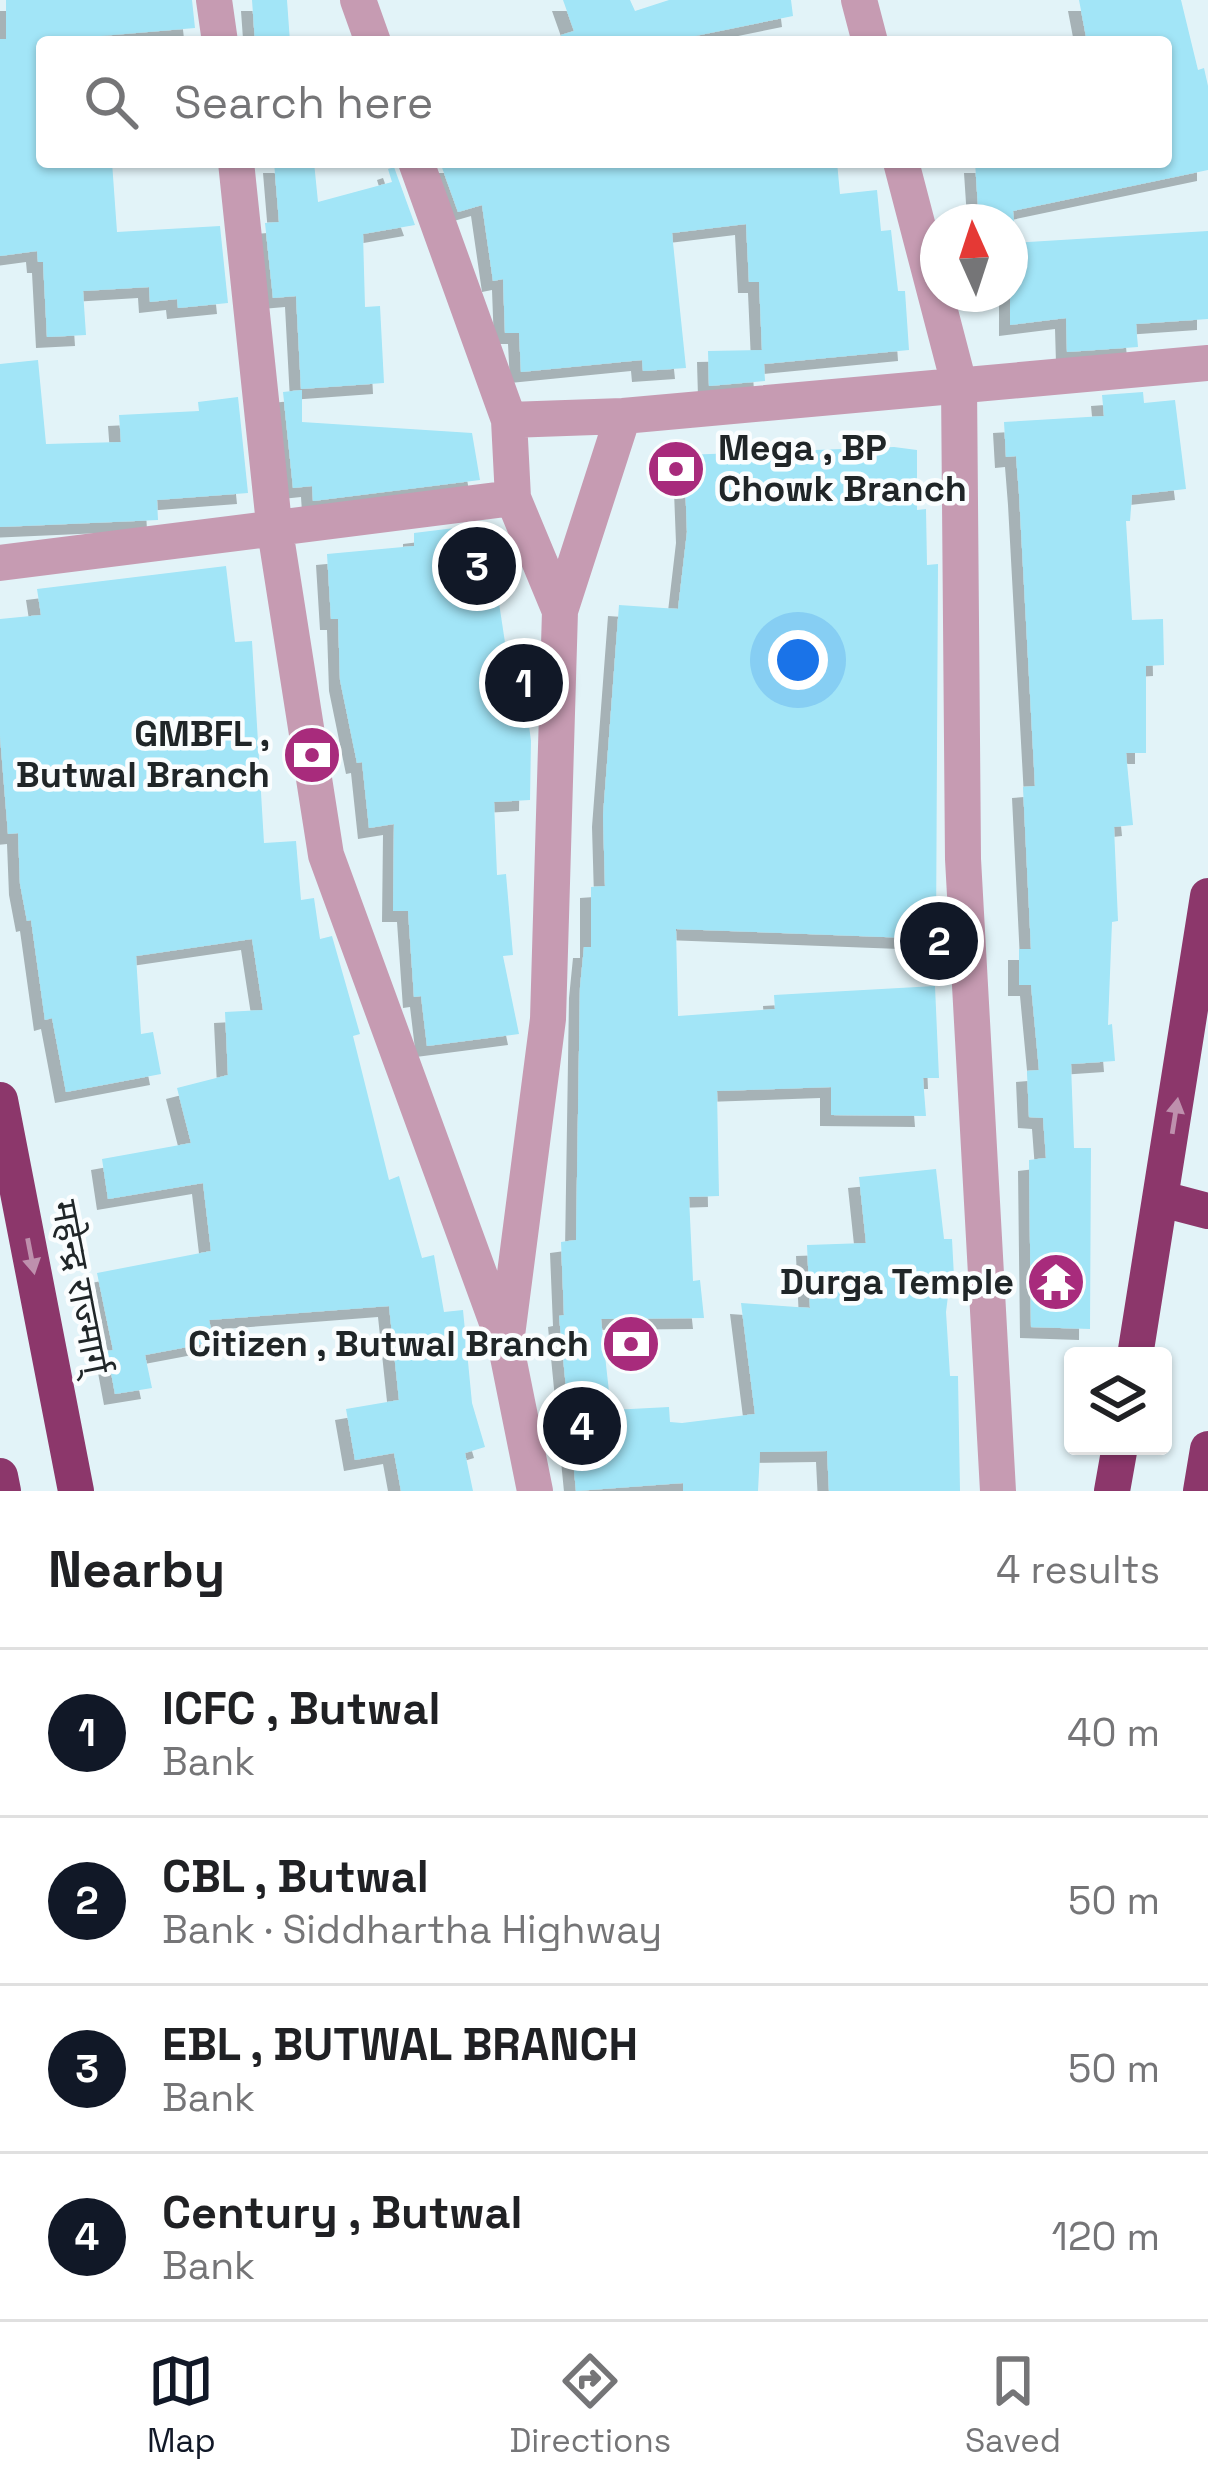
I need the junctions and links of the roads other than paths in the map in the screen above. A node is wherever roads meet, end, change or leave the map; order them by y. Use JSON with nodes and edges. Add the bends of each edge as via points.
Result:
{"nodes":[{"id":1,"x":214,"y":0,"type":"edge"},
{"id":2,"x":358,"y":0,"type":"edge"},
{"id":3,"x":859,"y":0,"type":"edge"},
{"id":4,"x":219,"y":36,"type":"edge"},
{"id":5,"x":371,"y":36,"type":"edge"},
{"id":6,"x":868,"y":36,"type":"edge"},
{"id":7,"x":237,"y":168,"type":"edge"},
{"id":8,"x":418,"y":168,"type":"edge"},
{"id":9,"x":903,"y":168,"type":"edge"},
{"id":10,"x":1208,"y":363,"type":"edge"},
{"id":11,"x":959,"y":384,"type":"junction"},
{"id":12,"x":623,"y":416,"type":"junction"},
{"id":13,"x":509,"y":420,"type":"junction"},
{"id":14,"x":513,"y":498,"type":"junction"},
{"id":15,"x":274,"y":524,"type":"junction"},
{"id":16,"x":0,"y":563,"type":"edge"},
{"id":17,"x":560,"y":611,"type":"junction"},
{"id":18,"x":1208,"y":896,"type":"edge"},
{"id":19,"x":0,"y":1100,"type":"edge"},
{"id":20,"x":1162,"y":1199,"type":"junction"},
{"id":21,"x":1208,"y":1211,"type":"edge"},
{"id":22,"x":506,"y":1347,"type":"junction"},
{"id":23,"x":1137,"y":1347,"type":"edge"},
{"id":24,"x":1208,"y":1449,"type":"edge"},
{"id":25,"x":1118,"y":1455,"type":"edge"},
{"id":26,"x":0,"y":1476,"type":"edge"},
{"id":27,"x":3,"y":1491,"type":"edge"},
{"id":28,"x":76,"y":1491,"type":"edge"},
{"id":29,"x":535,"y":1491,"type":"edge"},
{"id":30,"x":998,"y":1491,"type":"edge"},
{"id":31,"x":1112,"y":1491,"type":"edge"},
{"id":32,"x":1201,"y":1491,"type":"edge"}],
"edges":[{"from":1,"to":4,"type":"street"},
{"from":2,"to":5,"type":"street"},
{"from":3,"to":6,"type":"street"},
{"from":7,"to":15,"type":"street"},
{"from":8,"to":13,"type":"street"},
{"from":9,"to":11,"type":"street"},
{"from":10,"to":11,"type":"street"},
{"from":11,"to":12,"type":"street"},
{"from":11,"to":30,"type":"street","via":[[963,860]]},
{"from":12,"to":13,"type":"street"},
{"from":12,"to":17,"type":"street"},
{"from":13,"to":14,"type":"street"},
{"from":14,"to":15,"type":"street"},
{"from":14,"to":17,"type":"street"},
{"from":15,"to":16,"type":"street"},
{"from":15,"to":22,"type":"street","via":[[326,855]]},
{"from":17,"to":22,"type":"street","via":[[548,1019]]},
{"from":20,"to":18,"type":"highway","one_way":true},
{"from":19,"to":28,"type":"highway","name":"महेन्द्र राज्मार्ग्","one_way":true},
{"from":20,"to":21,"type":"highway"},
{"from":20,"to":23,"type":"highway"},
{"from":22,"to":29,"type":"street"},
{"from":24,"to":32,"type":"highway"},
{"from":25,"to":31,"type":"highway"},
{"from":26,"to":27,"type":"highway"}]}
